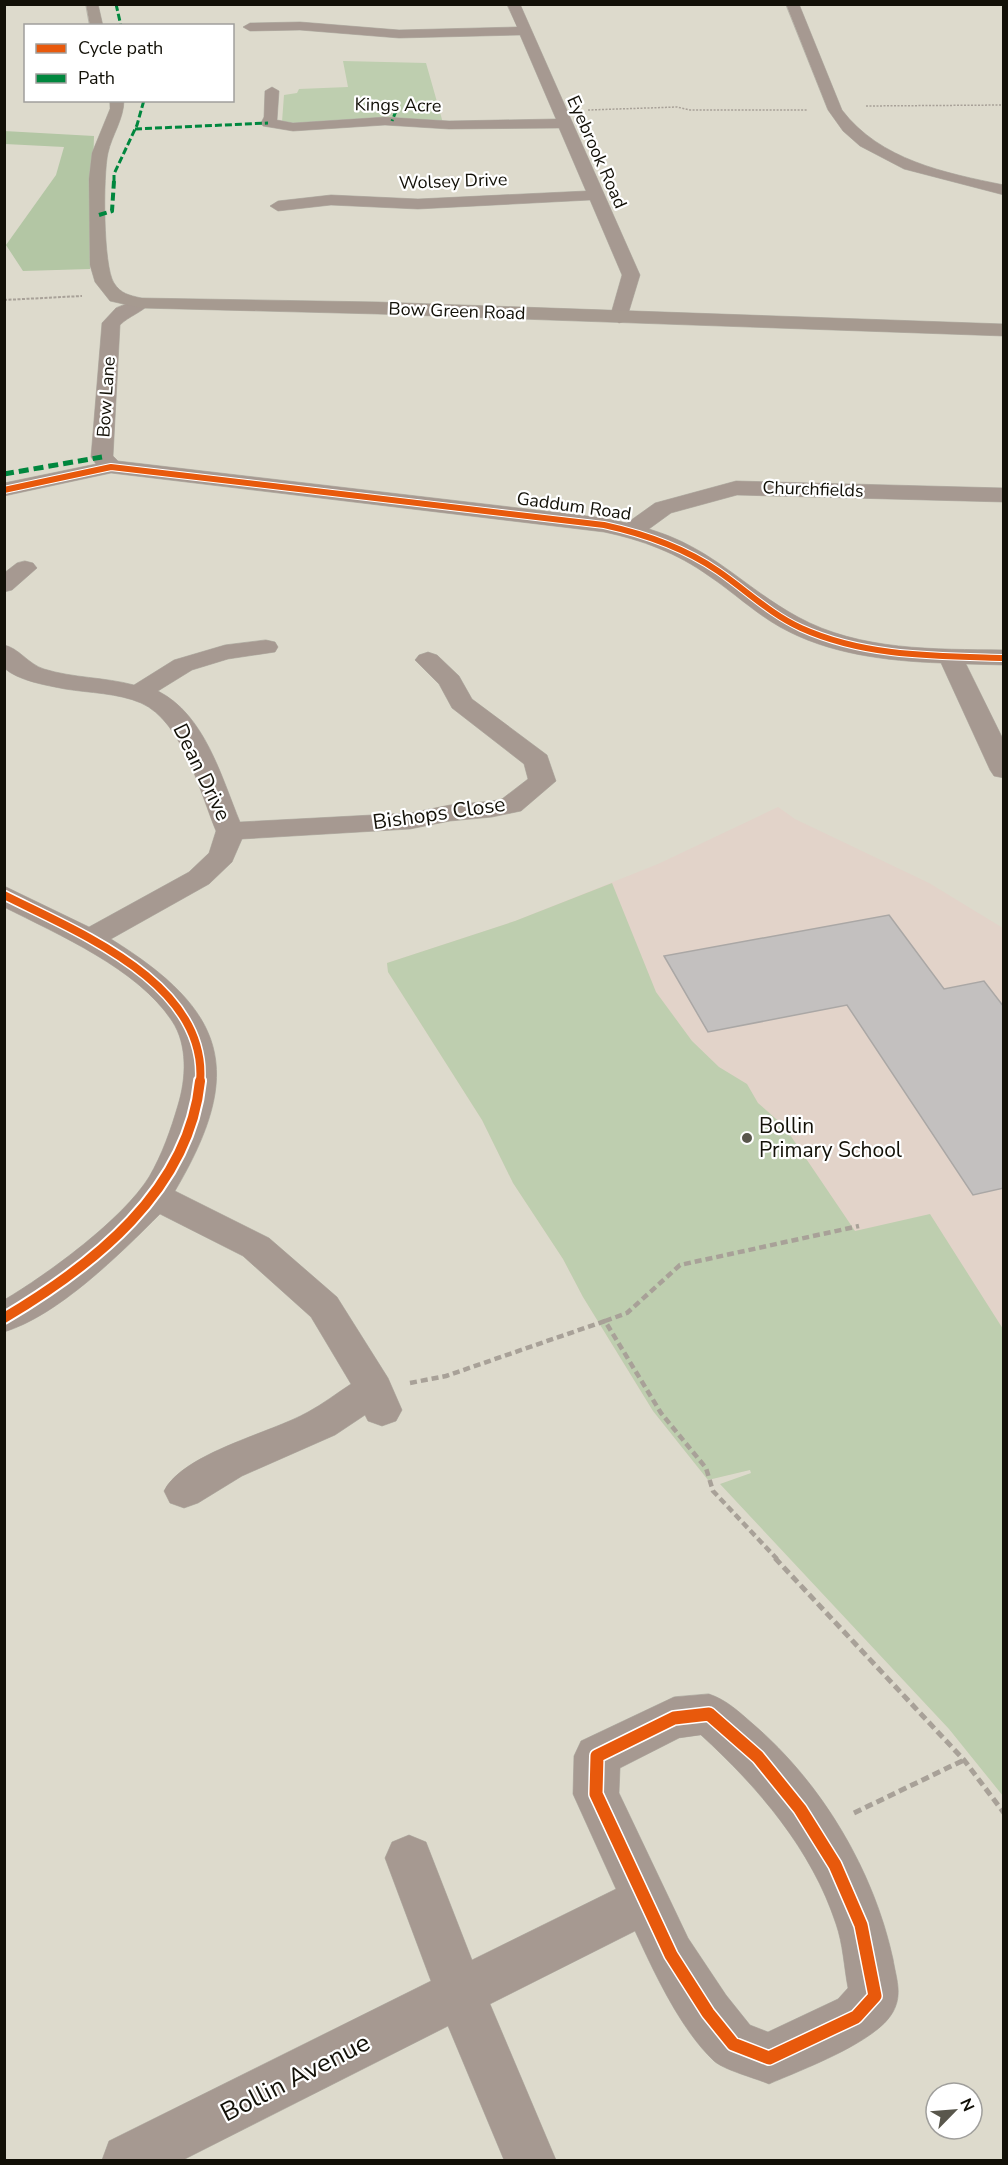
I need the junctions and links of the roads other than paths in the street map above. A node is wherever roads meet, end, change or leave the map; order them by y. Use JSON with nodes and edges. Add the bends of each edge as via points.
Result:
{"nodes":[{"id":1,"x":92,"y":4,"type":"edge"},
{"id":2,"x":513,"y":4,"type":"edge"},
{"id":3,"x":792,"y":4,"type":"edge"},
{"id":4,"x":97,"y":24,"type":"edge"},
{"id":5,"x":250,"y":27,"type":"dead end"},
{"id":6,"x":524,"y":31,"type":"junction"},
{"id":7,"x":272,"y":91,"type":"dead end"},
{"id":8,"x":117,"y":102,"type":"edge"},
{"id":9,"x":560,"y":117,"type":"junction"},
{"id":10,"x":1004,"y":190,"type":"edge"},
{"id":11,"x":594,"y":195,"type":"junction"},
{"id":12,"x":278,"y":206,"type":"dead end"},
{"id":13,"x":141,"y":303,"type":"junction"},
{"id":14,"x":619,"y":317,"type":"junction"},
{"id":15,"x":1004,"y":330,"type":"edge"},
{"id":16,"x":111,"y":467,"type":"junction"},
{"id":17,"x":4,"y":490,"type":"edge"},
{"id":18,"x":1004,"y":495,"type":"edge"},
{"id":19,"x":633,"y":530,"type":"junction"},
{"id":20,"x":25,"y":568,"type":"dead end"},
{"id":21,"x":4,"y":585,"type":"edge"},
{"id":22,"x":266,"y":647,"type":"dead end"},
{"id":23,"x":4,"y":652,"type":"edge"},
{"id":24,"x":950,"y":657,"type":"junction"},
{"id":25,"x":1004,"y":658,"type":"edge"},
{"id":26,"x":428,"y":660,"type":"dead end"},
{"id":27,"x":138,"y":693,"type":"junction"},
{"id":28,"x":1004,"y":770,"type":"edge"},
{"id":29,"x":230,"y":831,"type":"junction"},
{"id":30,"x":4,"y":895,"type":"edge"},
{"id":31,"x":88,"y":939,"type":"junction"},
{"id":32,"x":154,"y":1196,"type":"junction"},
{"id":33,"x":4,"y":1318,"type":"edge"},
{"id":34,"x":184,"y":1491,"type":"dead end"},
{"id":35,"x":409,"y":1858,"type":"dead end"},
{"id":36,"x":643,"y":1901,"type":"junction"},
{"id":37,"x":460,"y":1993,"type":"junction"},
{"id":38,"x":128,"y":2160,"type":"edge"},
{"id":39,"x":530,"y":2160,"type":"edge"}],
"edges":[{"from":1,"to":4,"type":"main road"},
{"from":2,"to":6,"type":"street","name":"Eyebrook Road"},
{"from":3,"to":10,"type":"street","via":[[848,131],[870,147],[932,172]]},
{"from":5,"to":6,"type":"street","via":[[300,26],[399,34]]},
{"from":6,"to":9,"type":"street","name":"Eyebrook Road"},
{"from":7,"to":9,"type":"street","name":"Kings Acre","via":[[268,123],[293,128],[385,121],[449,125]]},
{"from":8,"to":13,"type":"main road","name":"Bow Green Road","via":[[114,120],[100,153],[97,179],[99,266],[104,282],[114,294]]},
{"from":9,"to":11,"type":"street","name":"Eyebrook Road"},
{"from":11,"to":12,"type":"street","name":"Wolsey Drive","via":[[418,204],[331,200]]},
{"from":11,"to":14,"type":"street","name":"Eyebrook Road","via":[[631,275]]},
{"from":13,"to":14,"type":"main road","name":"Bow Green Road"},
{"from":13,"to":16,"type":"street","name":"Bow Lane","via":[[111,323],[102,457]]},
{"from":14,"to":15,"type":"main road","name":"Bow Green Road"},
{"from":16,"to":17,"type":"street","name":"Bow Lane"},
{"from":16,"to":19,"type":"street","name":"Gaddum Road","via":[[579,520]]},
{"from":18,"to":19,"type":"street","name":"Churchfields","via":[[736,488],[663,508]]},
{"from":19,"to":24,"type":"street","name":"Gaddum Road","via":[[693,554],[800,628],[852,646]]},
{"from":20,"to":21,"type":"street"},
{"from":22,"to":27,"type":"street","via":[[225,652],[183,665]]},
{"from":23,"to":27,"type":"street","name":"Dean Drive","via":[[9,662],[34,673]]},
{"from":24,"to":25,"type":"street","name":"Gaddum Road"},
{"from":24,"to":28,"type":"street"},
{"from":26,"to":29,"type":"street","name":"Bishops Close","via":[[450,681],[461,703],[537,761],[542,782],[530,793],[511,805],[410,821]]},
{"from":27,"to":29,"type":"street","name":"Dean Drive","via":[[164,705],[181,721]]},
{"from":29,"to":31,"type":"street","name":"Dean Drive","via":[[222,856],[199,878]]},
{"from":30,"to":31,"type":"street"},
{"from":31,"to":32,"type":"street","via":[[157,985],[184,1014],[200,1049],[200,1091],[174,1163]]},
{"from":32,"to":33,"type":"street","via":[[109,1244],[52,1290]]},
{"from":32,"to":34,"type":"street","via":[[256,1247],[324,1307],[378,1400],[228,1464]]},
{"from":35,"to":37,"type":"street"},
{"from":36,"to":36,"type":"street","via":[[670,1955],[733,2044],[769,2058],[856,2017],[875,1996],[861,1925],[835,1865],[758,1757],[709,1714],[674,1718],[597,1756],[596,1794]]},
{"from":36,"to":37,"type":"street","name":"Bollin Avenue"},
{"from":37,"to":38,"type":"street","name":"Bollin Avenue"},
{"from":37,"to":39,"type":"street"}]}
